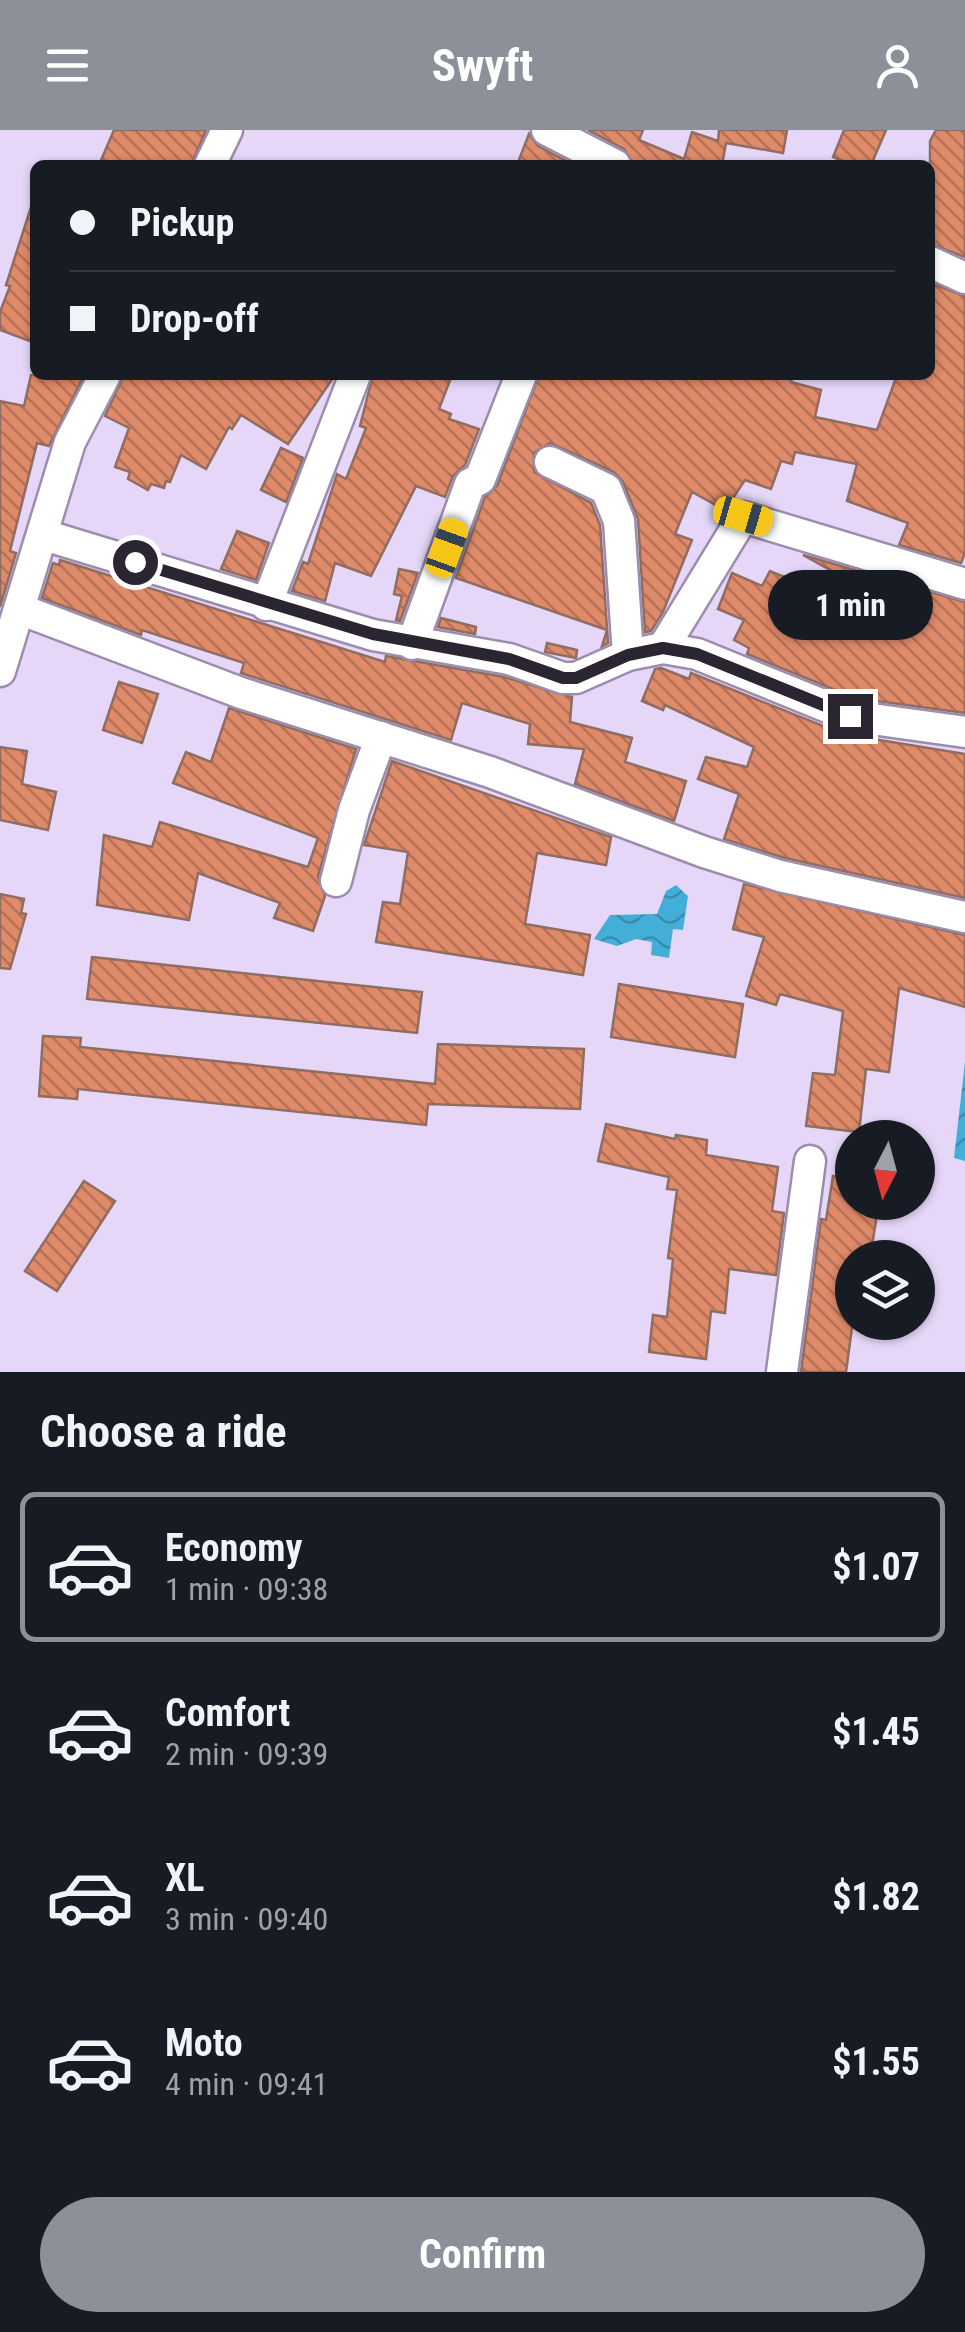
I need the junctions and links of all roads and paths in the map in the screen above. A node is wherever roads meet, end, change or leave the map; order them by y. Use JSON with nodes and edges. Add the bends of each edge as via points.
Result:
{"nodes":[{"id":1,"x":227,"y":130,"type":"edge"},
{"id":2,"x":547,"y":130,"type":"edge"},
{"id":3,"x":212,"y":160,"type":"edge"},
{"id":4,"x":605,"y":160,"type":"edge"},
{"id":5,"x":935,"y":264,"type":"edge"},
{"id":6,"x":965,"y":278,"type":"edge"},
{"id":7,"x":103,"y":380,"type":"edge"},
{"id":8,"x":353,"y":380,"type":"edge"},
{"id":9,"x":519,"y":380,"type":"edge"},
{"id":10,"x":550,"y":462,"type":"dead end"},
{"id":11,"x":44,"y":535,"type":"junction"},
{"id":12,"x":965,"y":584,"type":"edge"},
{"id":13,"x":266,"y":605,"type":"junction"},
{"id":14,"x":22,"y":610,"type":"junction"},
{"id":15,"x":412,"y":644,"type":"junction"},
{"id":16,"x":663,"y":648,"type":"junction"},
{"id":17,"x":628,"y":655,"type":"junction"},
{"id":18,"x":0,"y":671,"type":"edge"},
{"id":19,"x":965,"y":732,"type":"edge"},
{"id":20,"x":381,"y":737,"type":"junction"},
{"id":21,"x":336,"y":881,"type":"dead end"},
{"id":22,"x":965,"y":917,"type":"edge"},
{"id":23,"x":810,"y":1161,"type":"dead end"},
{"id":24,"x":782,"y":1372,"type":"edge"}],
"edges":[{"from":1,"to":3,"type":"street"},
{"from":2,"to":4,"type":"street"},
{"from":5,"to":6,"type":"street"},
{"from":7,"to":11,"type":"street","via":[[70,442]]},
{"from":8,"to":13,"type":"street"},
{"from":9,"to":15,"type":"street","via":[[480,479],[470,484]]},
{"from":10,"to":17,"type":"street","via":[[606,489],[619,521]]},
{"from":11,"to":13,"type":"street"},
{"from":11,"to":14,"type":"street"},
{"from":12,"to":16,"type":"street","via":[[743,516]]},
{"from":13,"to":15,"type":"street"},
{"from":14,"to":18,"type":"street"},
{"from":14,"to":20,"type":"street","via":[[204,680]]},
{"from":15,"to":17,"type":"street","via":[[509,659],[563,678]]},
{"from":16,"to":17,"type":"street"},
{"from":16,"to":19,"type":"street","via":[[697,654],[850,716]]},
{"from":20,"to":21,"type":"street"},
{"from":20,"to":22,"type":"street","via":[[780,876]]},
{"from":23,"to":24,"type":"street"}]}
